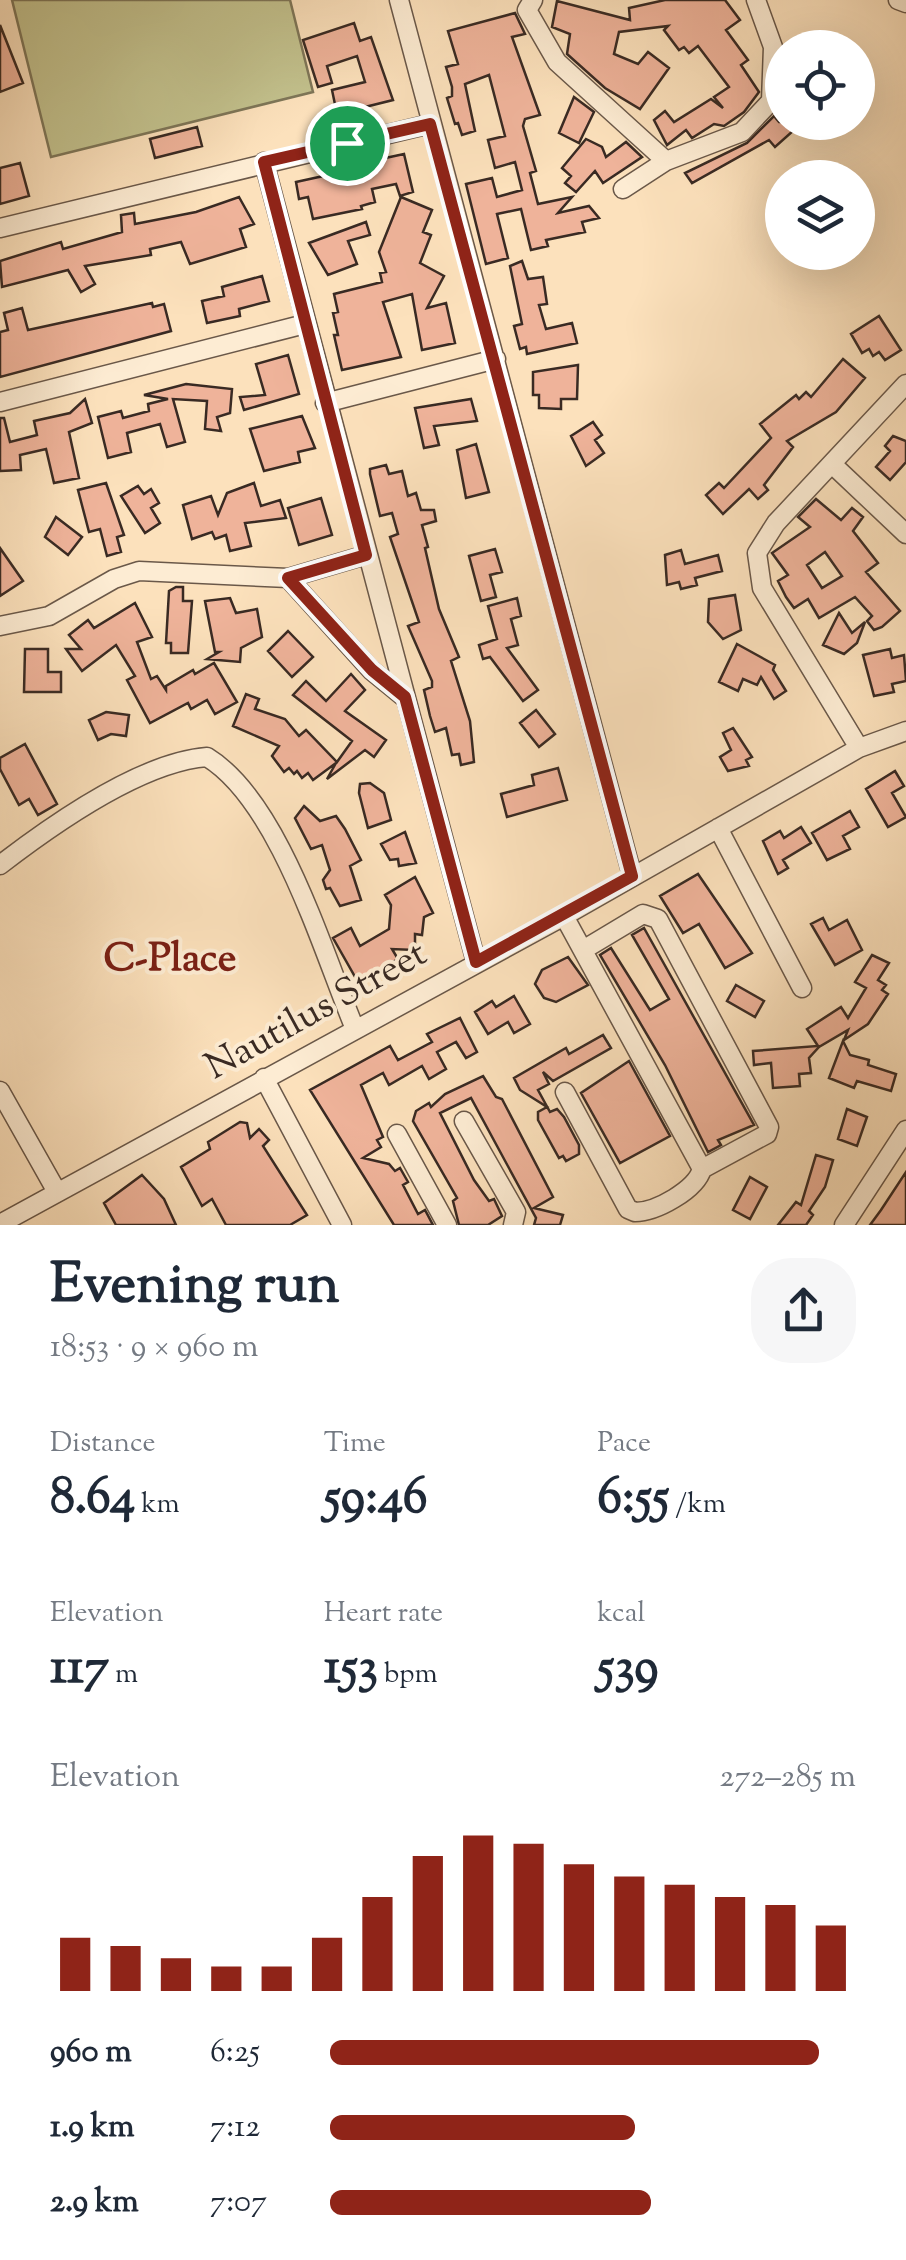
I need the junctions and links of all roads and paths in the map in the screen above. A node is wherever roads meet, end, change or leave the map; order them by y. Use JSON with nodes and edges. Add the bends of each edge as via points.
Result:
{"nodes":[{"id":1,"x":399,"y":0,"type":"edge"},
{"id":2,"x":534,"y":0,"type":"edge"},
{"id":3,"x":756,"y":0,"type":"edge"},
{"id":4,"x":898,"y":0,"type":"edge"},
{"id":5,"x":906,"y":3,"type":"edge"},
{"id":6,"x":430,"y":124,"type":"junction"},
{"id":7,"x":666,"y":160,"type":"junction"},
{"id":8,"x":264,"y":162,"type":"junction"},
{"id":9,"x":623,"y":189,"type":"dead end"},
{"id":10,"x":0,"y":228,"type":"edge"},
{"id":11,"x":305,"y":324,"type":"junction"},
{"id":12,"x":496,"y":359,"type":"junction"},
{"id":13,"x":906,"y":384,"type":"edge"},
{"id":14,"x":0,"y":402,"type":"edge"},
{"id":15,"x":325,"y":403,"type":"junction"},
{"id":16,"x":832,"y":464,"type":"junction"},
{"id":17,"x":906,"y":534,"type":"edge"},
{"id":18,"x":366,"y":555,"type":"junction"},
{"id":19,"x":288,"y":578,"type":"junction"},
{"id":20,"x":0,"y":626,"type":"edge"},
{"id":21,"x":405,"y":697,"type":"junction"},
{"id":22,"x":906,"y":731,"type":"edge"},
{"id":23,"x":859,"y":748,"type":"junction"},
{"id":24,"x":718,"y":828,"type":"junction"},
{"id":25,"x":0,"y":865,"type":"edge"},
{"id":26,"x":632,"y":876,"type":"junction"},
{"id":27,"x":564,"y":916,"type":"junction"},
{"id":28,"x":582,"y":950,"type":"junction"},
{"id":29,"x":476,"y":962,"type":"junction"},
{"id":30,"x":802,"y":988,"type":"dead end"},
{"id":31,"x":355,"y":1029,"type":"junction"},
{"id":32,"x":264,"y":1078,"type":"junction"},
{"id":33,"x":0,"y":1091,"type":"edge"},
{"id":34,"x":564,"y":1092,"type":"dead end"},
{"id":35,"x":464,"y":1120,"type":"dead end"},
{"id":36,"x":906,"y":1130,"type":"edge"},
{"id":37,"x":397,"y":1134,"type":"dead end"},
{"id":38,"x":702,"y":1169,"type":"junction"},
{"id":39,"x":57,"y":1192,"type":"junction"},
{"id":40,"x":0,"y":1224,"type":"edge"},
{"id":41,"x":340,"y":1224,"type":"edge"},
{"id":42,"x":447,"y":1225,"type":"edge"},
{"id":43,"x":513,"y":1225,"type":"edge"},
{"id":44,"x":844,"y":1225,"type":"edge"}],
"edges":[{"from":1,"to":6,"type":"street"},
{"from":2,"to":7,"type":"street","via":[[528,10],[556,62]]},
{"from":3,"to":7,"type":"street","via":[[773,47],[771,101],[742,132]]},
{"from":4,"to":5,"type":"street"},
{"from":6,"to":8,"type":"street"},
{"from":6,"to":12,"type":"street"},
{"from":7,"to":9,"type":"street"},
{"from":8,"to":10,"type":"street"},
{"from":8,"to":11,"type":"street"},
{"from":11,"to":14,"type":"street"},
{"from":11,"to":15,"type":"street"},
{"from":12,"to":15,"type":"street"},
{"from":12,"to":26,"type":"street"},
{"from":13,"to":16,"type":"street"},
{"from":15,"to":18,"type":"street"},
{"from":16,"to":17,"type":"street"},
{"from":16,"to":23,"type":"street","via":[[762,539],[756,572]]},
{"from":18,"to":19,"type":"street"},
{"from":18,"to":21,"type":"street"},
{"from":19,"to":20,"type":"street","via":[[138,571],[50,616]]},
{"from":19,"to":21,"type":"street"},
{"from":21,"to":29,"type":"street"},
{"from":22,"to":23,"type":"street","name":"Nautilus Street"},
{"from":23,"to":24,"type":"street","name":"Nautilus Street"},
{"from":24,"to":26,"type":"street","name":"Nautilus Street"},
{"from":24,"to":30,"type":"street"},
{"from":25,"to":31,"type":"street","via":[[141,777],[180,759],[206,757],[247,790],[272,831]]},
{"from":26,"to":27,"type":"street","name":"Nautilus Street"},
{"from":27,"to":28,"type":"street"},
{"from":27,"to":29,"type":"street","name":"Nautilus Street"},
{"from":28,"to":38,"type":"street"},
{"from":28,"to":38,"type":"street","via":[[643,914],[658,919],[768,1127],[762,1139]]},
{"from":29,"to":31,"type":"street","name":"Nautilus Street"},
{"from":31,"to":32,"type":"street","name":"Nautilus Street"},
{"from":32,"to":39,"type":"street","name":"Nautilus Street"},
{"from":32,"to":41,"type":"street"},
{"from":33,"to":39,"type":"street"},
{"from":34,"to":38,"type":"street","via":[[628,1209],[641,1213],[673,1198]]},
{"from":35,"to":43,"type":"street","via":[[516,1212]]},
{"from":36,"to":44,"type":"street"},
{"from":37,"to":42,"type":"street"},
{"from":39,"to":40,"type":"street","name":"Nautilus Street"}]}
